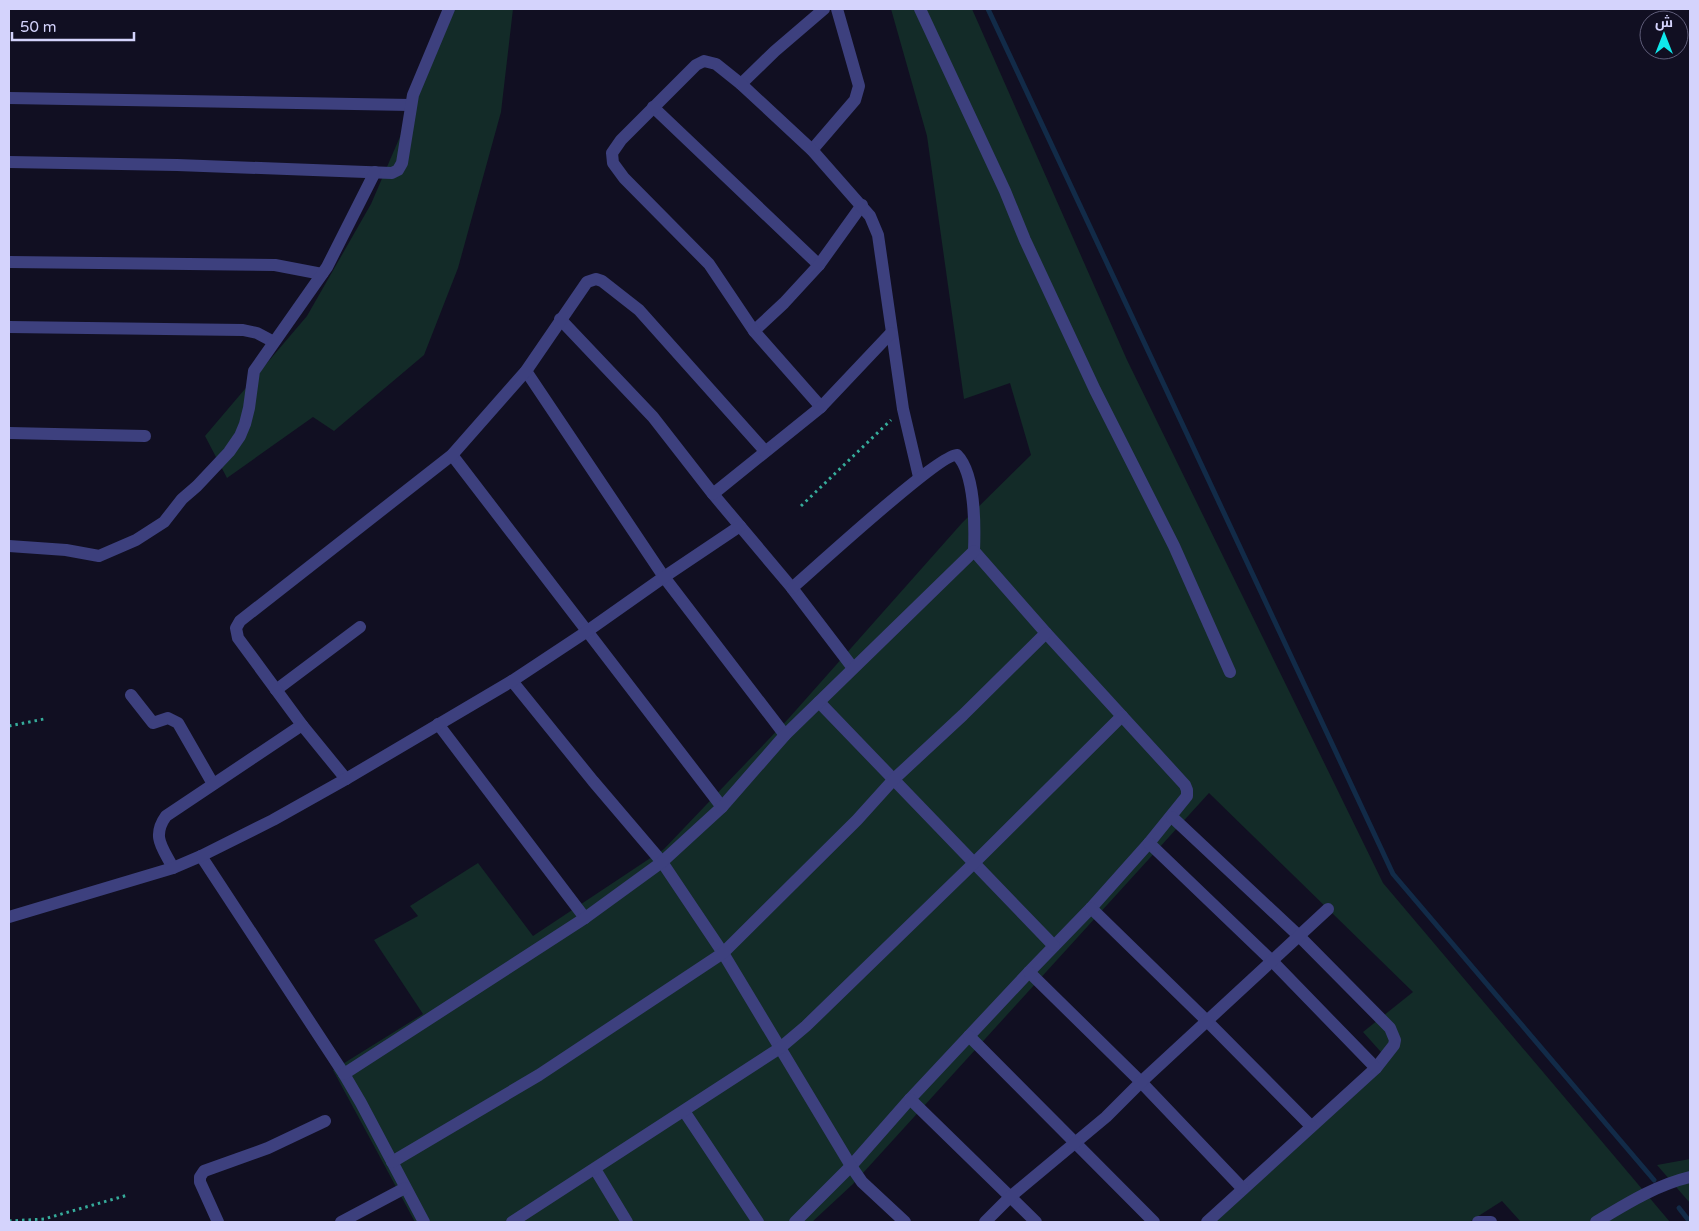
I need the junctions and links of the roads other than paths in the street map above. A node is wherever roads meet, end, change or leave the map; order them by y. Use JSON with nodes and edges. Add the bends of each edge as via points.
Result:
{"nodes":[{"id":1,"x":449,"y":9,"type":"edge"},
{"id":2,"x":824,"y":9,"type":"edge"},
{"id":3,"x":837,"y":9,"type":"edge"},
{"id":4,"x":920,"y":9,"type":"edge"},
{"id":5,"x":741,"y":84,"type":"junction"},
{"id":6,"x":9,"y":98,"type":"edge"},
{"id":7,"x":411,"y":105,"type":"junction"},
{"id":8,"x":653,"y":107,"type":"junction"},
{"id":9,"x":812,"y":150,"type":"junction"},
{"id":10,"x":9,"y":162,"type":"edge"},
{"id":11,"x":375,"y":172,"type":"junction"},
{"id":12,"x":862,"y":205,"type":"junction"},
{"id":13,"x":9,"y":262,"type":"edge"},
{"id":14,"x":819,"y":265,"type":"junction"},
{"id":15,"x":322,"y":274,"type":"junction"},
{"id":16,"x":560,"y":319,"type":"junction"},
{"id":17,"x":9,"y":327,"type":"edge"},
{"id":18,"x":754,"y":331,"type":"junction"},
{"id":19,"x":891,"y":333,"type":"junction"},
{"id":20,"x":274,"y":342,"type":"junction"},
{"id":21,"x":526,"y":371,"type":"junction"},
{"id":22,"x":822,"y":407,"type":"junction"},
{"id":23,"x":9,"y":433,"type":"edge"},
{"id":24,"x":145,"y":436,"type":"dead end"},
{"id":25,"x":765,"y":451,"type":"junction"},
{"id":26,"x":452,"y":455,"type":"junction"},
{"id":27,"x":919,"y":477,"type":"junction"},
{"id":28,"x":713,"y":494,"type":"junction"},
{"id":29,"x":740,"y":526,"type":"junction"},
{"id":30,"x":9,"y":546,"type":"edge"},
{"id":31,"x":974,"y":551,"type":"junction"},
{"id":32,"x":664,"y":577,"type":"junction"},
{"id":33,"x":792,"y":588,"type":"junction"},
{"id":34,"x":360,"y":627,"type":"dead end"},
{"id":35,"x":586,"y":632,"type":"junction"},
{"id":36,"x":1046,"y":633,"type":"junction"},
{"id":37,"x":853,"y":668,"type":"junction"},
{"id":38,"x":1230,"y":672,"type":"dead end"},
{"id":39,"x":512,"y":681,"type":"junction"},
{"id":40,"x":276,"y":690,"type":"junction"},
{"id":41,"x":131,"y":695,"type":"dead end"},
{"id":42,"x":819,"y":702,"type":"junction"},
{"id":43,"x":1122,"y":716,"type":"junction"},
{"id":44,"x":438,"y":724,"type":"junction"},
{"id":45,"x":302,"y":725,"type":"junction"},
{"id":46,"x":785,"y":734,"type":"junction"},
{"id":47,"x":346,"y":779,"type":"junction"},
{"id":48,"x":894,"y":779,"type":"junction"},
{"id":49,"x":213,"y":784,"type":"junction"},
{"id":50,"x":722,"y":807,"type":"junction"},
{"id":51,"x":1172,"y":817,"type":"junction"},
{"id":52,"x":1150,"y":843,"type":"junction"},
{"id":53,"x":201,"y":856,"type":"junction"},
{"id":54,"x":662,"y":862,"type":"junction"},
{"id":55,"x":974,"y":863,"type":"junction"},
{"id":56,"x":173,"y":868,"type":"junction"},
{"id":57,"x":1091,"y":908,"type":"junction"},
{"id":58,"x":1328,"y":909,"type":"dead end"},
{"id":59,"x":9,"y":917,"type":"edge"},
{"id":60,"x":585,"y":918,"type":"junction"},
{"id":61,"x":1299,"y":936,"type":"junction"},
{"id":62,"x":1054,"y":946,"type":"junction"},
{"id":63,"x":723,"y":953,"type":"junction"},
{"id":64,"x":1272,"y":961,"type":"junction"},
{"id":65,"x":1029,"y":972,"type":"junction"},
{"id":66,"x":1207,"y":1021,"type":"junction"},
{"id":67,"x":969,"y":1036,"type":"junction"},
{"id":68,"x":780,"y":1048,"type":"junction"},
{"id":69,"x":1376,"y":1068,"type":"junction"},
{"id":70,"x":344,"y":1074,"type":"junction"},
{"id":71,"x":1140,"y":1082,"type":"junction"},
{"id":72,"x":910,"y":1099,"type":"junction"},
{"id":73,"x":684,"y":1111,"type":"junction"},
{"id":74,"x":325,"y":1121,"type":"dead end"},
{"id":75,"x":1311,"y":1126,"type":"junction"},
{"id":76,"x":1075,"y":1142,"type":"junction"},
{"id":77,"x":392,"y":1162,"type":"junction"},
{"id":78,"x":851,"y":1166,"type":"junction"},
{"id":79,"x":595,"y":1169,"type":"junction"},
{"id":80,"x":1690,"y":1177,"type":"edge"},
{"id":81,"x":405,"y":1188,"type":"junction"},
{"id":82,"x":1242,"y":1189,"type":"junction"},
{"id":83,"x":1010,"y":1197,"type":"junction"},
{"id":84,"x":218,"y":1222,"type":"edge"},
{"id":85,"x":341,"y":1222,"type":"edge"},
{"id":86,"x":424,"y":1222,"type":"edge"},
{"id":87,"x":512,"y":1222,"type":"edge"},
{"id":88,"x":627,"y":1222,"type":"edge"},
{"id":89,"x":758,"y":1222,"type":"edge"},
{"id":90,"x":795,"y":1222,"type":"edge"},
{"id":91,"x":905,"y":1222,"type":"edge"},
{"id":92,"x":984,"y":1222,"type":"edge"},
{"id":93,"x":1036,"y":1222,"type":"edge"},
{"id":94,"x":1154,"y":1222,"type":"edge"},
{"id":95,"x":1207,"y":1222,"type":"edge"},
{"id":96,"x":1478,"y":1222,"type":"edge"},
{"id":97,"x":1491,"y":1222,"type":"edge"},
{"id":98,"x":1596,"y":1222,"type":"edge"}],
"edges":[{"from":1,"to":7,"type":"street"},
{"from":2,"to":5,"type":"street"},
{"from":3,"to":9,"type":"street","via":[[859,86],[858,94]]},
{"from":4,"to":38,"type":"street","via":[[1095,390],[1174,546]]},
{"from":5,"to":8,"type":"street","via":[[716,64],[704,61]]},
{"from":5,"to":9,"type":"street"},
{"from":6,"to":7,"type":"street"},
{"from":7,"to":11,"type":"street","via":[[402,163],[392,173]]},
{"from":8,"to":14,"type":"street"},
{"from":8,"to":18,"type":"street","via":[[621,140],[612,153],[613,163],[709,264]]},
{"from":9,"to":12,"type":"street"},
{"from":10,"to":11,"type":"street"},
{"from":11,"to":15,"type":"street"},
{"from":12,"to":14,"type":"street"},
{"from":12,"to":19,"type":"street","via":[[878,235]]},
{"from":13,"to":15,"type":"street","via":[[275,265]]},
{"from":14,"to":18,"type":"street"},
{"from":15,"to":20,"type":"street"},
{"from":16,"to":21,"type":"street"},
{"from":16,"to":25,"type":"street","via":[[587,282],[602,281],[639,310]]},
{"from":16,"to":28,"type":"street","via":[[653,417]]},
{"from":17,"to":20,"type":"street","via":[[243,330]]},
{"from":18,"to":22,"type":"street"},
{"from":19,"to":22,"type":"street"},
{"from":19,"to":27,"type":"street","via":[[903,409]]},
{"from":20,"to":30,"type":"street","via":[[254,371],[247,416],[240,436],[164,522],[136,540],[99,556]]},
{"from":21,"to":26,"type":"street"},
{"from":21,"to":32,"type":"street"},
{"from":22,"to":25,"type":"street"},
{"from":23,"to":24,"type":"street"},
{"from":25,"to":28,"type":"street"},
{"from":26,"to":35,"type":"street"},
{"from":26,"to":40,"type":"street","via":[[240,621],[236,628],[238,638]]},
{"from":27,"to":31,"type":"street","via":[[953,455],[959,457],[964,464],[975,517]]},
{"from":27,"to":33,"type":"street"},
{"from":28,"to":29,"type":"street"},
{"from":29,"to":32,"type":"street"},
{"from":29,"to":33,"type":"street"},
{"from":31,"to":36,"type":"street"},
{"from":31,"to":37,"type":"street"},
{"from":32,"to":35,"type":"street"},
{"from":32,"to":46,"type":"street"},
{"from":33,"to":37,"type":"street"},
{"from":34,"to":40,"type":"street"},
{"from":35,"to":39,"type":"street"},
{"from":35,"to":50,"type":"street"},
{"from":36,"to":43,"type":"street"},
{"from":36,"to":48,"type":"street"},
{"from":37,"to":42,"type":"street"},
{"from":39,"to":44,"type":"street"},
{"from":39,"to":54,"type":"street"},
{"from":40,"to":45,"type":"street"},
{"from":41,"to":49,"type":"street","via":[[153,723],[168,718],[178,723]]},
{"from":42,"to":46,"type":"street"},
{"from":42,"to":48,"type":"street"},
{"from":43,"to":51,"type":"street","via":[[1185,785],[1187,796]]},
{"from":43,"to":55,"type":"street"},
{"from":44,"to":47,"type":"street"},
{"from":44,"to":60,"type":"street"},
{"from":45,"to":47,"type":"street"},
{"from":45,"to":49,"type":"street"},
{"from":46,"to":50,"type":"street"},
{"from":47,"to":53,"type":"street"},
{"from":48,"to":55,"type":"street"},
{"from":48,"to":63,"type":"street"},
{"from":49,"to":56,"type":"street","via":[[166,816],[159,825],[158,839]]},
{"from":50,"to":54,"type":"street"},
{"from":51,"to":52,"type":"street"},
{"from":51,"to":61,"type":"street"},
{"from":52,"to":57,"type":"street"},
{"from":52,"to":64,"type":"street"},
{"from":53,"to":56,"type":"street"},
{"from":53,"to":70,"type":"street"},
{"from":54,"to":60,"type":"street"},
{"from":54,"to":63,"type":"street"},
{"from":55,"to":62,"type":"street"},
{"from":55,"to":68,"type":"street"},
{"from":56,"to":59,"type":"street"},
{"from":57,"to":62,"type":"street"},
{"from":57,"to":66,"type":"street"},
{"from":58,"to":61,"type":"street"},
{"from":60,"to":70,"type":"street"},
{"from":61,"to":64,"type":"street"},
{"from":61,"to":69,"type":"street","via":[[1390,1028],[1394,1045]]},
{"from":62,"to":65,"type":"street"},
{"from":63,"to":68,"type":"street"},
{"from":63,"to":77,"type":"street","via":[[538,1075]]},
{"from":64,"to":66,"type":"street"},
{"from":64,"to":69,"type":"street"},
{"from":65,"to":67,"type":"street"},
{"from":65,"to":71,"type":"street"},
{"from":66,"to":71,"type":"street"},
{"from":66,"to":75,"type":"street"},
{"from":67,"to":72,"type":"street"},
{"from":67,"to":76,"type":"street"},
{"from":68,"to":73,"type":"street"},
{"from":68,"to":78,"type":"street"},
{"from":69,"to":75,"type":"street"},
{"from":70,"to":77,"type":"street"},
{"from":71,"to":76,"type":"street","via":[[1106,1117]]},
{"from":71,"to":82,"type":"street"},
{"from":72,"to":78,"type":"street"},
{"from":72,"to":83,"type":"street"},
{"from":73,"to":79,"type":"street"},
{"from":73,"to":89,"type":"street"},
{"from":74,"to":84,"type":"street","via":[[268,1148],[204,1171],[200,1182]]},
{"from":75,"to":82,"type":"street"},
{"from":76,"to":83,"type":"street"},
{"from":76,"to":94,"type":"street"},
{"from":77,"to":81,"type":"street"},
{"from":78,"to":90,"type":"street"},
{"from":78,"to":91,"type":"street","via":[[862,1182]]},
{"from":79,"to":87,"type":"street"},
{"from":79,"to":88,"type":"street"},
{"from":80,"to":98,"type":"street","via":[[1656,1189]]},
{"from":81,"to":85,"type":"street"},
{"from":81,"to":86,"type":"street"},
{"from":82,"to":95,"type":"street"},
{"from":83,"to":92,"type":"street"},
{"from":83,"to":93,"type":"street"},
{"from":96,"to":97,"type":"street"}]}
